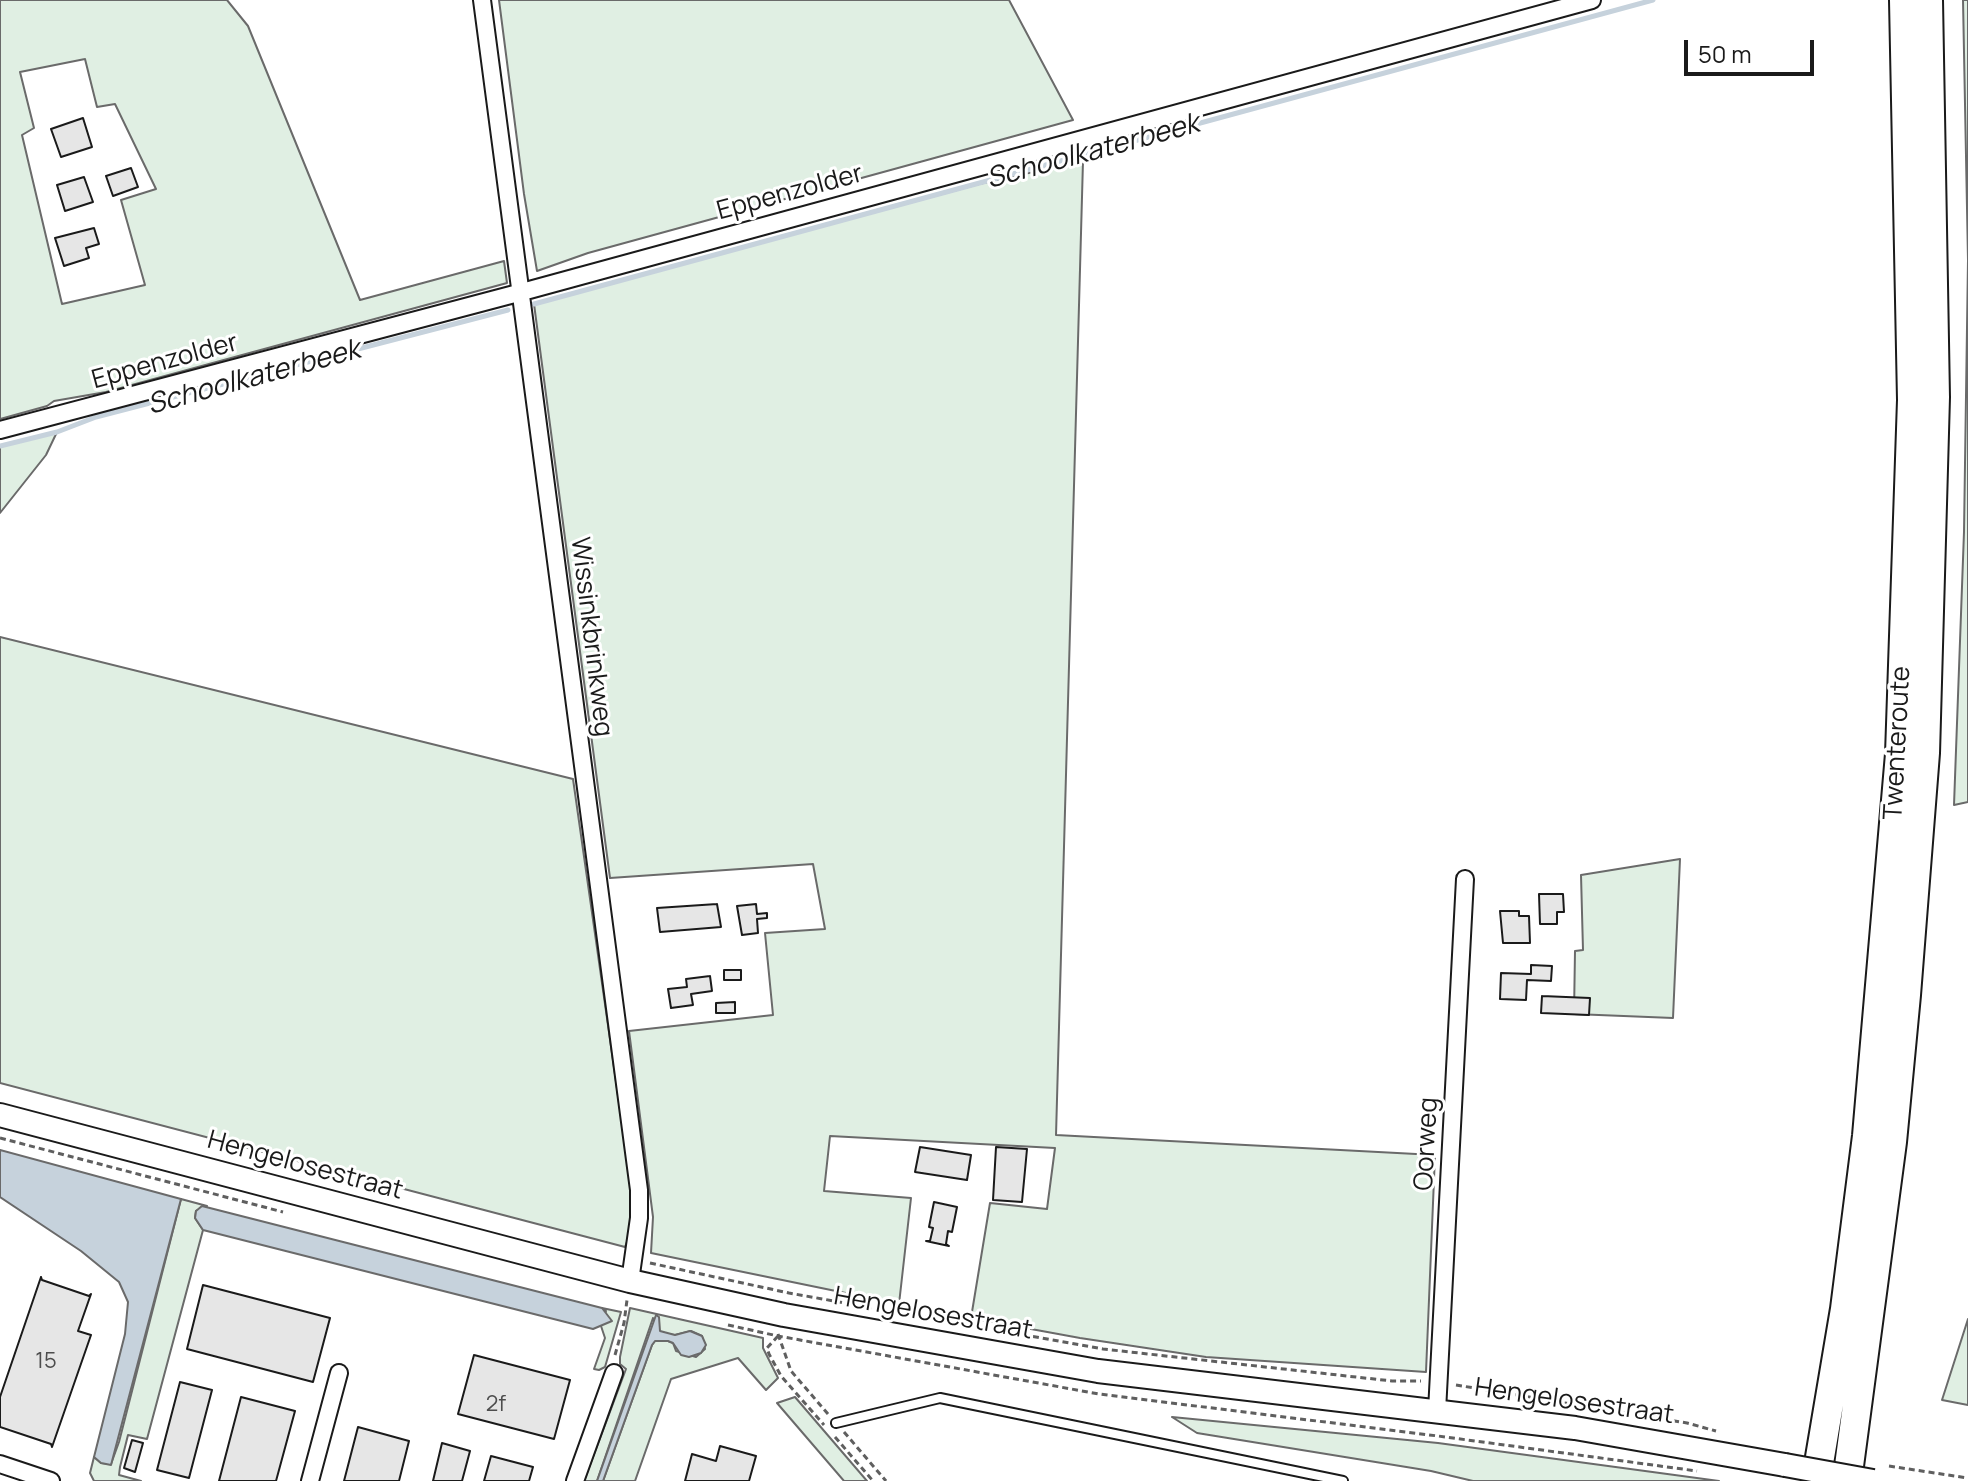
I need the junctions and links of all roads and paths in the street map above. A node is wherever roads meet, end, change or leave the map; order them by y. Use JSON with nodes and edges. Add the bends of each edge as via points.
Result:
{"nodes":[{"id":1,"x":482,"y":0,"type":"edge"},
{"id":2,"x":1592,"y":0,"type":"edge"},
{"id":3,"x":1904,"y":0,"type":"edge"},
{"id":4,"x":1928,"y":0,"type":"edge"},
{"id":5,"x":522,"y":292,"type":"junction"},
{"id":6,"x":0,"y":430,"type":"edge"},
{"id":7,"x":1465,"y":879,"type":"dead end"},
{"id":8,"x":0,"y":1115,"type":"edge"},
{"id":9,"x":629,"y":1280,"type":"junction"},
{"id":10,"x":781,"y":1326,"type":"junction"},
{"id":11,"x":339,"y":1373,"type":"dead end"},
{"id":12,"x":614,"y":1373,"type":"joint"},
{"id":13,"x":1438,"y":1381,"type":"junction"},
{"id":14,"x":1437,"y":1411,"type":"junction"},
{"id":15,"x":836,"y":1423,"type":"junction"},
{"id":16,"x":1727,"y":1435,"type":"dead end"},
{"id":17,"x":0,"y":1464,"type":"edge"},
{"id":18,"x":1881,"y":1473,"type":"edge"},
{"id":19,"x":1968,"y":1478,"type":"edge"},
{"id":20,"x":51,"y":1481,"type":"edge"},
{"id":21,"x":310,"y":1481,"type":"edge"},
{"id":22,"x":575,"y":1481,"type":"edge"},
{"id":23,"x":873,"y":1481,"type":"edge"},
{"id":24,"x":886,"y":1481,"type":"edge"},
{"id":25,"x":1343,"y":1481,"type":"edge"},
{"id":26,"x":1816,"y":1481,"type":"edge"},
{"id":27,"x":1847,"y":1481,"type":"edge"}],
"edges":[{"from":1,"to":5,"type":"street","name":"Wissinkbrinkweg"},
{"from":2,"to":5,"type":"street","name":"Eppenzolder"},
{"from":3,"to":26,"type":"highway","name":"Twenteroute","via":[[1912,400],[1900,754],[1867,1136]]},
{"from":4,"to":27,"type":"highway","name":"Twenteroute","via":[[1935,397],[1925,753],[1892,1142]]},
{"from":5,"to":6,"type":"street","name":"Eppenzolder"},
{"from":5,"to":9,"type":"street","name":"Wissinkbrinkweg","via":[[639,1190]]},
{"from":7,"to":13,"type":"street","name":"Oorweg"},
{"from":8,"to":9,"type":"main road","name":"Hengelosestraat"},
{"from":9,"to":10,"type":"main road","name":"Hengelosestraat"},
{"from":9,"to":12,"type":"path"},
{"from":9,"to":13,"type":"path","name":"Hengelosestraat","via":[[789,1293],[1103,1349],[1392,1381]]},
{"from":10,"to":14,"type":"main road","name":"Hengelosestraat"},
{"from":10,"to":15,"type":"path","via":[[791,1371]]},
{"from":10,"to":23,"type":"path","via":[[767,1348],[781,1376]]},
{"from":11,"to":21,"type":"street"},
{"from":12,"to":22,"type":"street"},
{"from":13,"to":14,"type":"street","name":"Oorweg"},
{"from":13,"to":16,"type":"path","name":"Hengelosestraat","via":[[1687,1423]]},
{"from":14,"to":18,"type":"main road","name":"Hengelosestraat","bridge":true,"via":[[1575,1428],[1785,1465]]},
{"from":15,"to":24,"type":"path"},
{"from":15,"to":25,"type":"lane","via":[[940,1398]]},
{"from":17,"to":20,"type":"street"},
{"from":18,"to":19,"type":"path"}]}
